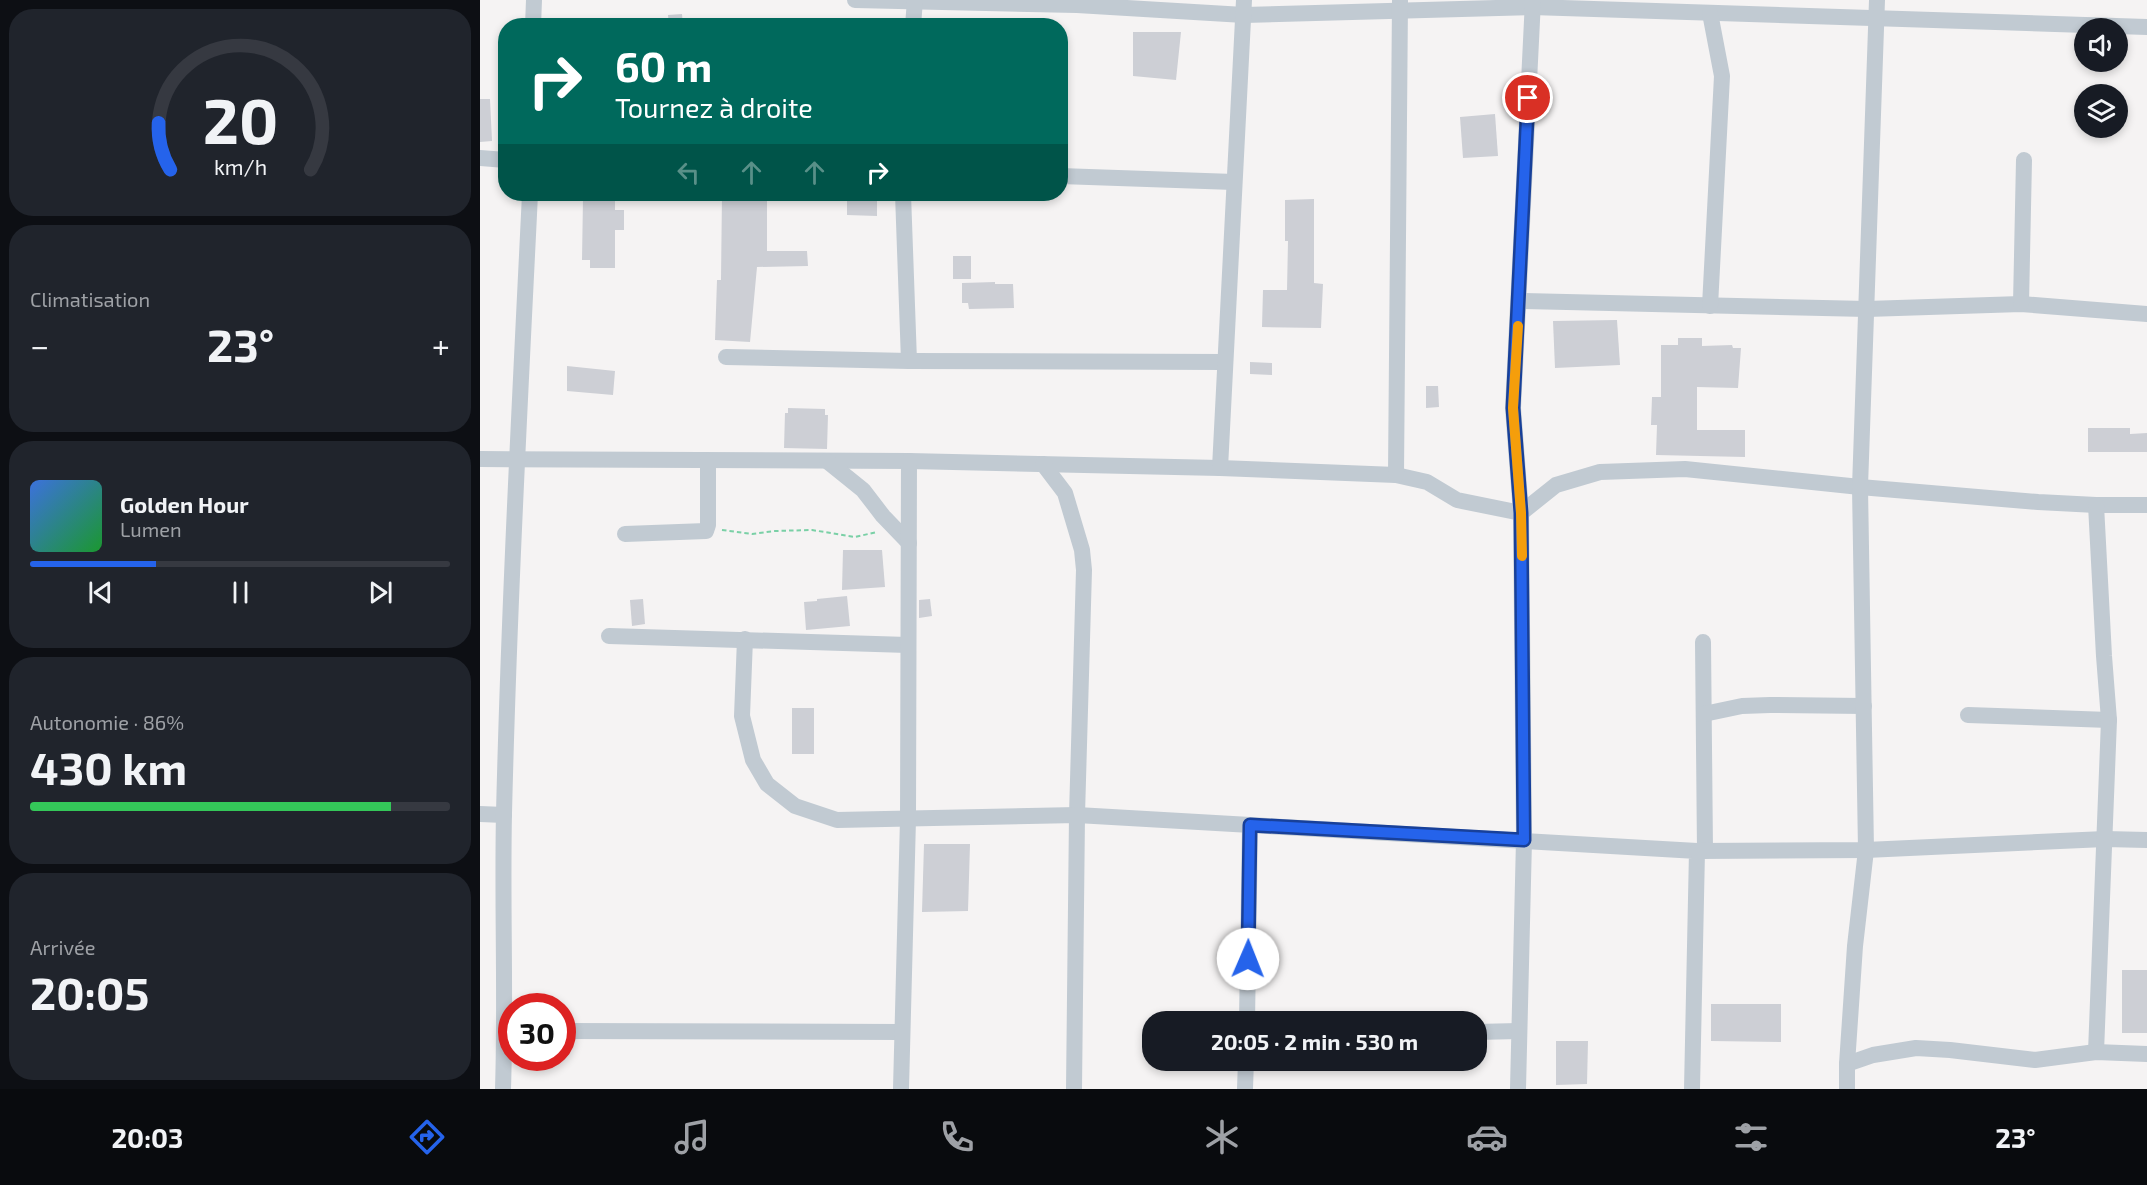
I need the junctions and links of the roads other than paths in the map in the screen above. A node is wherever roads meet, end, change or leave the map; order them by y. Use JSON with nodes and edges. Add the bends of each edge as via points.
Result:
{"nodes":[{"id":1,"x":534,"y":0,"type":"edge"},
{"id":2,"x":855,"y":0,"type":"edge"},
{"id":3,"x":1877,"y":0,"type":"edge"},
{"id":4,"x":915,"y":1,"type":"edge"},
{"id":5,"x":1077,"y":2,"type":"edge"},
{"id":6,"x":1532,"y":4,"type":"edge"},
{"id":7,"x":1400,"y":6,"type":"edge"},
{"id":8,"x":1244,"y":8,"type":"edge"},
{"id":9,"x":1710,"y":13,"type":"junction"},
{"id":10,"x":533,"y":18,"type":"edge"},
{"id":11,"x":914,"y":18,"type":"edge"},
{"id":12,"x":1876,"y":18,"type":"junction"},
{"id":13,"x":2147,"y":27,"type":"edge"},
{"id":14,"x":480,"y":158,"type":"edge"},
{"id":15,"x":498,"y":159,"type":"edge"},
{"id":16,"x":2024,"y":160,"type":"dead end"},
{"id":17,"x":1068,"y":176,"type":"edge"},
{"id":18,"x":1234,"y":182,"type":"junction"},
{"id":19,"x":530,"y":201,"type":"edge"},
{"id":20,"x":903,"y":201,"type":"edge"},
{"id":21,"x":1519,"y":301,"type":"junction"},
{"id":22,"x":2021,"y":304,"type":"junction"},
{"id":23,"x":1710,"y":306,"type":"junction"},
{"id":24,"x":1867,"y":309,"type":"junction"},
{"id":25,"x":2147,"y":314,"type":"edge"},
{"id":26,"x":726,"y":357,"type":"dead end"},
{"id":27,"x":909,"y":362,"type":"junction"},
{"id":28,"x":1225,"y":362,"type":"junction"},
{"id":29,"x":480,"y":459,"type":"edge"},
{"id":30,"x":517,"y":460,"type":"junction"},
{"id":31,"x":708,"y":461,"type":"junction"},
{"id":32,"x":827,"y":461,"type":"junction"},
{"id":33,"x":909,"y":461,"type":"junction"},
{"id":34,"x":1043,"y":464,"type":"junction"},
{"id":35,"x":1220,"y":468,"type":"junction"},
{"id":36,"x":1395,"y":475,"type":"junction"},
{"id":37,"x":1860,"y":487,"type":"junction"},
{"id":38,"x":2147,"y":505,"type":"edge"},
{"id":39,"x":2096,"y":506,"type":"junction"},
{"id":40,"x":1521,"y":513,"type":"junction"},
{"id":41,"x":625,"y":534,"type":"dead end"},
{"id":42,"x":909,"y":543,"type":"junction"},
{"id":43,"x":609,"y":636,"type":"dead end"},
{"id":44,"x":745,"y":639,"type":"junction"},
{"id":45,"x":1703,"y":642,"type":"dead end"},
{"id":46,"x":908,"y":645,"type":"junction"},
{"id":47,"x":1864,"y":706,"type":"junction"},
{"id":48,"x":1704,"y":714,"type":"junction"},
{"id":49,"x":1968,"y":715,"type":"dead end"},
{"id":50,"x":2109,"y":720,"type":"junction"},
{"id":51,"x":480,"y":814,"type":"edge"},
{"id":52,"x":504,"y":815,"type":"junction"},
{"id":53,"x":1077,"y":815,"type":"junction"},
{"id":54,"x":908,"y":819,"type":"junction"},
{"id":55,"x":1250,"y":825,"type":"junction"},
{"id":56,"x":2106,"y":839,"type":"junction"},
{"id":57,"x":1524,"y":840,"type":"junction"},
{"id":58,"x":2147,"y":840,"type":"edge"},
{"id":59,"x":1866,"y":850,"type":"junction"},
{"id":60,"x":1701,"y":851,"type":"junction"},
{"id":61,"x":507,"y":993,"type":"edge"},
{"id":62,"x":1247,"y":1011,"type":"edge"},
{"id":63,"x":576,"y":1031,"type":"edge"},
{"id":64,"x":1519,"y":1031,"type":"junction"},
{"id":65,"x":902,"y":1032,"type":"junction"},
{"id":66,"x":1487,"y":1032,"type":"edge"},
{"id":67,"x":2096,"y":1052,"type":"junction"},
{"id":68,"x":2147,"y":1054,"type":"edge"},
{"id":69,"x":1846,"y":1064,"type":"junction"},
{"id":70,"x":505,"y":1071,"type":"edge"},
{"id":71,"x":1246,"y":1071,"type":"edge"},
{"id":72,"x":503,"y":1089,"type":"edge"},
{"id":73,"x":901,"y":1089,"type":"edge"},
{"id":74,"x":1074,"y":1089,"type":"edge"},
{"id":75,"x":1245,"y":1089,"type":"edge"},
{"id":76,"x":1518,"y":1089,"type":"edge"},
{"id":77,"x":1692,"y":1089,"type":"edge"},
{"id":78,"x":1847,"y":1089,"type":"edge"}],
"edges":[{"from":1,"to":10,"type":"street"},
{"from":2,"to":4,"type":"street"},
{"from":3,"to":12,"type":"street"},
{"from":4,"to":5,"type":"street"},
{"from":4,"to":11,"type":"street"},
{"from":5,"to":8,"type":"street"},
{"from":6,"to":7,"type":"street"},
{"from":6,"to":9,"type":"street"},
{"from":6,"to":21,"type":"street"},
{"from":7,"to":8,"type":"street"},
{"from":7,"to":36,"type":"street"},
{"from":8,"to":18,"type":"street"},
{"from":9,"to":12,"type":"street"},
{"from":9,"to":23,"type":"street","via":[[1722,76]]},
{"from":12,"to":13,"type":"street"},
{"from":12,"to":24,"type":"street"},
{"from":14,"to":15,"type":"street"},
{"from":16,"to":22,"type":"street"},
{"from":17,"to":18,"type":"street"},
{"from":18,"to":28,"type":"street"},
{"from":19,"to":30,"type":"street"},
{"from":20,"to":27,"type":"street"},
{"from":21,"to":23,"type":"street"},
{"from":21,"to":40,"type":"street","via":[[1513,408]]},
{"from":22,"to":24,"type":"street"},
{"from":22,"to":25,"type":"street"},
{"from":23,"to":24,"type":"street"},
{"from":24,"to":37,"type":"street"},
{"from":26,"to":27,"type":"street"},
{"from":27,"to":28,"type":"street"},
{"from":28,"to":35,"type":"street"},
{"from":29,"to":30,"type":"street"},
{"from":30,"to":31,"type":"street"},
{"from":30,"to":52,"type":"street"},
{"from":31,"to":32,"type":"street"},
{"from":31,"to":41,"type":"street","via":[[706,531]]},
{"from":32,"to":33,"type":"street"},
{"from":32,"to":42,"type":"street","via":[[863,490]]},
{"from":33,"to":34,"type":"street"},
{"from":33,"to":42,"type":"street"},
{"from":34,"to":35,"type":"street"},
{"from":34,"to":53,"type":"street","via":[[1065,493],[1084,570]]},
{"from":35,"to":36,"type":"street"},
{"from":36,"to":40,"type":"street","via":[[1426,482],[1457,500]]},
{"from":37,"to":39,"type":"street"},
{"from":37,"to":40,"type":"street","via":[[1685,469],[1600,472],[1556,485]]},
{"from":37,"to":47,"type":"street"},
{"from":38,"to":39,"type":"street"},
{"from":39,"to":50,"type":"street"},
{"from":40,"to":57,"type":"street"},
{"from":42,"to":46,"type":"street"},
{"from":43,"to":44,"type":"street"},
{"from":44,"to":46,"type":"street"},
{"from":44,"to":54,"type":"street","via":[[742,716],[753,760],[767,783],[795,806],[837,820]]},
{"from":45,"to":48,"type":"street"},
{"from":46,"to":54,"type":"street"},
{"from":47,"to":48,"type":"street","via":[[1742,706]]},
{"from":47,"to":59,"type":"street"},
{"from":48,"to":60,"type":"street"},
{"from":49,"to":50,"type":"street"},
{"from":50,"to":56,"type":"street"},
{"from":51,"to":52,"type":"street"},
{"from":52,"to":61,"type":"street"},
{"from":53,"to":54,"type":"street"},
{"from":53,"to":55,"type":"street"},
{"from":53,"to":74,"type":"street"},
{"from":54,"to":65,"type":"street"},
{"from":55,"to":57,"type":"street"},
{"from":55,"to":62,"type":"street"},
{"from":56,"to":58,"type":"street"},
{"from":56,"to":59,"type":"street"},
{"from":56,"to":67,"type":"street"},
{"from":57,"to":60,"type":"street"},
{"from":57,"to":64,"type":"street"},
{"from":59,"to":60,"type":"street"},
{"from":59,"to":69,"type":"street"},
{"from":60,"to":77,"type":"street"},
{"from":63,"to":65,"type":"street"},
{"from":64,"to":66,"type":"street"},
{"from":64,"to":76,"type":"street"},
{"from":65,"to":73,"type":"street"},
{"from":67,"to":68,"type":"street"},
{"from":67,"to":69,"type":"street","via":[[2035,1060],[1916,1048]]},
{"from":69,"to":78,"type":"street"},
{"from":70,"to":72,"type":"street"},
{"from":71,"to":75,"type":"street"}]}
